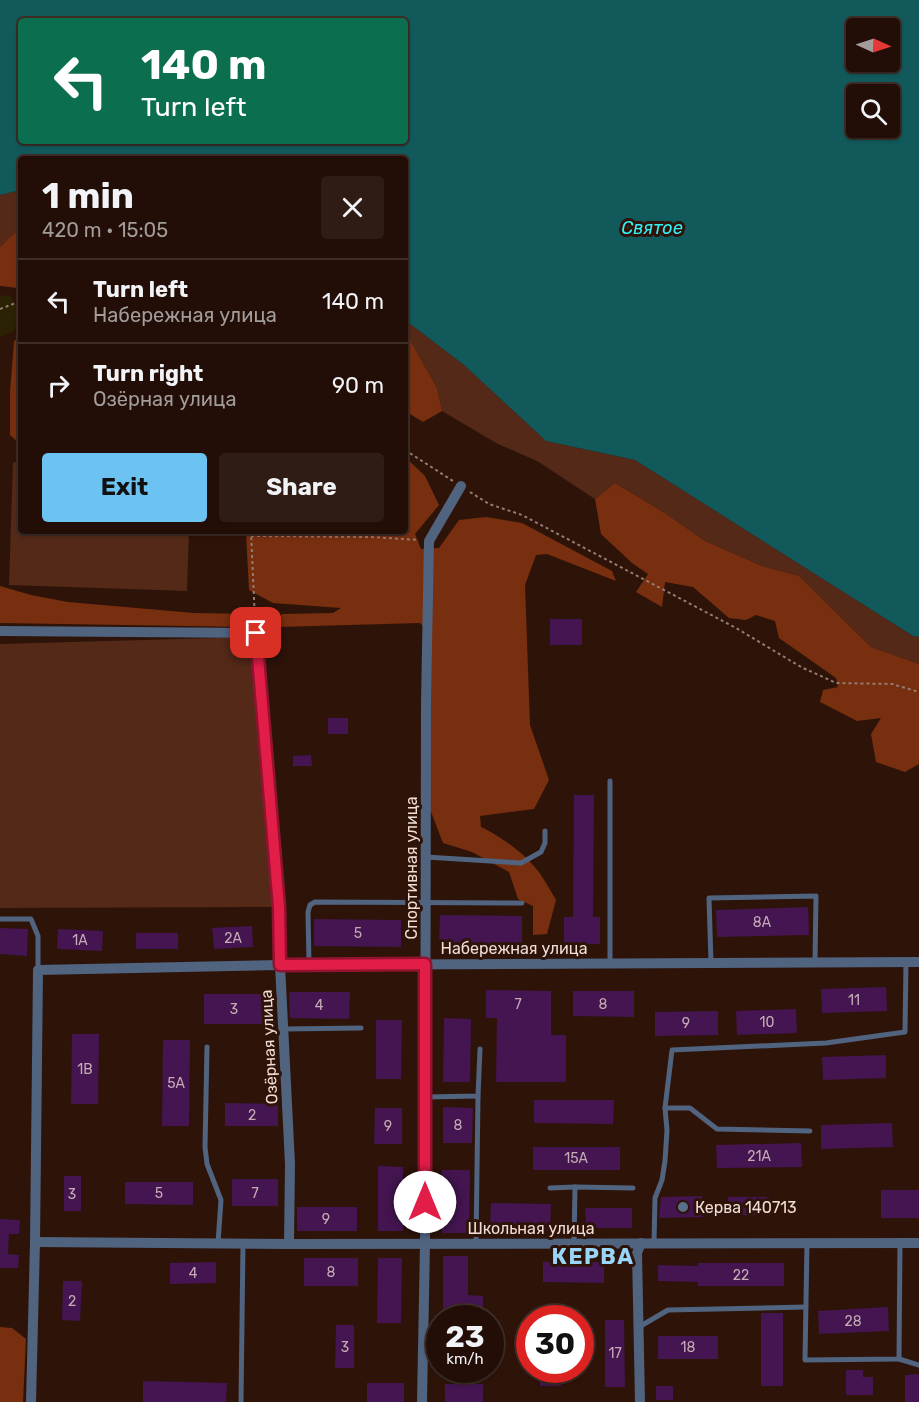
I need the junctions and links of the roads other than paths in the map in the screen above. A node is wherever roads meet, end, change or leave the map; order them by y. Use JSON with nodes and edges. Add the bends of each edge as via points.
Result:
{"nodes":[{"id":1,"x":461,"y":486,"type":"dead end"},
{"id":2,"x":0,"y":632,"type":"edge"},
{"id":3,"x":610,"y":781,"type":"dead end"},
{"id":4,"x":545,"y":831,"type":"dead end"},
{"id":5,"x":426,"y":857,"type":"junction"},
{"id":6,"x":426,"y":902,"type":"junction"},
{"id":7,"x":522,"y":903,"type":"dead end"},
{"id":8,"x":0,"y":919,"type":"edge"},
{"id":9,"x":906,"y":962,"type":"junction"},
{"id":10,"x":919,"y":962,"type":"edge"},
{"id":11,"x":610,"y":963,"type":"junction"},
{"id":12,"x":711,"y":963,"type":"junction"},
{"id":13,"x":815,"y":963,"type":"junction"},
{"id":14,"x":309,"y":964,"type":"junction"},
{"id":15,"x":425,"y":964,"type":"junction"},
{"id":16,"x":280,"y":965,"type":"junction"},
{"id":17,"x":38,"y":970,"type":"junction"},
{"id":18,"x":361,"y":1028,"type":"dead end"},
{"id":19,"x":284,"y":1029,"type":"junction"},
{"id":20,"x":207,"y":1047,"type":"dead end"},
{"id":21,"x":480,"y":1048,"type":"dead end"},
{"id":22,"x":478,"y":1096,"type":"junction"},
{"id":23,"x":425,"y":1097,"type":"junction"},
{"id":24,"x":665,"y":1108,"type":"junction"},
{"id":25,"x":810,"y":1131,"type":"dead end"},
{"id":26,"x":574,"y":1187,"type":"junction"},
{"id":27,"x":550,"y":1188,"type":"dead end"},
{"id":28,"x":633,"y":1188,"type":"dead end"},
{"id":29,"x":35,"y":1242,"type":"junction"},
{"id":30,"x":218,"y":1243,"type":"junction"},
{"id":31,"x":243,"y":1243,"type":"junction"},
{"id":32,"x":641,"y":1243,"type":"junction"},
{"id":33,"x":807,"y":1243,"type":"junction"},
{"id":34,"x":900,"y":1243,"type":"junction"},
{"id":35,"x":289,"y":1244,"type":"junction"},
{"id":36,"x":426,"y":1244,"type":"junction"},
{"id":37,"x":476,"y":1244,"type":"junction"},
{"id":38,"x":574,"y":1244,"type":"junction"},
{"id":39,"x":654,"y":1244,"type":"junction"},
{"id":40,"x":919,"y":1244,"type":"edge"},
{"id":41,"x":806,"y":1307,"type":"junction"},
{"id":42,"x":639,"y":1327,"type":"junction"},
{"id":43,"x":899,"y":1359,"type":"junction"},
{"id":44,"x":919,"y":1365,"type":"edge"},
{"id":45,"x":31,"y":1402,"type":"edge"},
{"id":46,"x":241,"y":1402,"type":"edge"},
{"id":47,"x":422,"y":1402,"type":"edge"},
{"id":48,"x":640,"y":1402,"type":"edge"}],
"edges":[{"from":1,"to":5,"type":"street","name":"Спортивная улица","via":[[429,541]]},
{"from":2,"to":16,"type":"street","name":"Озёрная улица","via":[[256,633],[279,907]]},
{"from":3,"to":11,"type":"lane"},
{"from":4,"to":5,"type":"lane","via":[[541,852],[521,863]]},
{"from":5,"to":6,"type":"street","name":"Спортивная улица"},
{"from":6,"to":7,"type":"lane"},
{"from":6,"to":14,"type":"lane","via":[[315,902],[308,912]]},
{"from":6,"to":15,"type":"street","name":"Спортивная улица"},
{"from":8,"to":17,"type":"lane","via":[[31,919],[38,936]]},
{"from":9,"to":10,"type":"street","name":"Набережная улица"},
{"from":9,"to":13,"type":"street","name":"Набережная улица"},
{"from":9,"to":24,"type":"lane","via":[[905,1032],[826,1043],[672,1050]]},
{"from":11,"to":12,"type":"street","name":"Набережная улица"},
{"from":11,"to":15,"type":"street","name":"Набережная улица"},
{"from":12,"to":13,"type":"street","name":"Набережная улица"},
{"from":12,"to":13,"type":"lane","via":[[709,898],[816,896]]},
{"from":14,"to":15,"type":"street","name":"Набережная улица"},
{"from":14,"to":16,"type":"street","name":"Набережная улица"},
{"from":15,"to":23,"type":"street","name":"Спортивная улица"},
{"from":16,"to":17,"type":"street","name":"Набережная улица"},
{"from":16,"to":19,"type":"street","name":"Озёрная улица"},
{"from":17,"to":29,"type":"street"},
{"from":18,"to":19,"type":"lane"},
{"from":19,"to":35,"type":"street","name":"Озёрная улица"},
{"from":20,"to":30,"type":"lane","via":[[205,1147],[221,1200]]},
{"from":21,"to":22,"type":"lane"},
{"from":22,"to":23,"type":"lane"},
{"from":22,"to":37,"type":"lane"},
{"from":23,"to":36,"type":"street","name":"Спортивная улица"},
{"from":24,"to":25,"type":"lane","via":[[690,1108],[717,1129]]},
{"from":24,"to":39,"type":"lane","via":[[665,1161],[655,1198]]},
{"from":26,"to":27,"type":"lane"},
{"from":26,"to":28,"type":"lane"},
{"from":26,"to":38,"type":"lane"},
{"from":29,"to":30,"type":"street","name":"Школьная улица"},
{"from":29,"to":45,"type":"street"},
{"from":30,"to":31,"type":"street","name":"Школьная улица"},
{"from":31,"to":35,"type":"street","name":"Школьная улица"},
{"from":31,"to":46,"type":"lane"},
{"from":32,"to":38,"type":"street","name":"Школьная улица"},
{"from":32,"to":39,"type":"street","name":"Школьная улица"},
{"from":32,"to":42,"type":"street","via":[[637,1253]]},
{"from":33,"to":34,"type":"street","name":"Школьная улица"},
{"from":33,"to":39,"type":"street","name":"Школьная улица"},
{"from":33,"to":41,"type":"lane"},
{"from":34,"to":40,"type":"street","name":"Школьная улица"},
{"from":34,"to":43,"type":"lane"},
{"from":35,"to":36,"type":"street","name":"Школьная улица"},
{"from":36,"to":37,"type":"street","name":"Школьная улица"},
{"from":36,"to":47,"type":"street","name":"Спортивная улица"},
{"from":37,"to":38,"type":"street","name":"Школьная улица"},
{"from":41,"to":42,"type":"lane","via":[[668,1310]]},
{"from":41,"to":43,"type":"lane","via":[[805,1360]]},
{"from":42,"to":48,"type":"street"},
{"from":43,"to":44,"type":"lane"}]}
